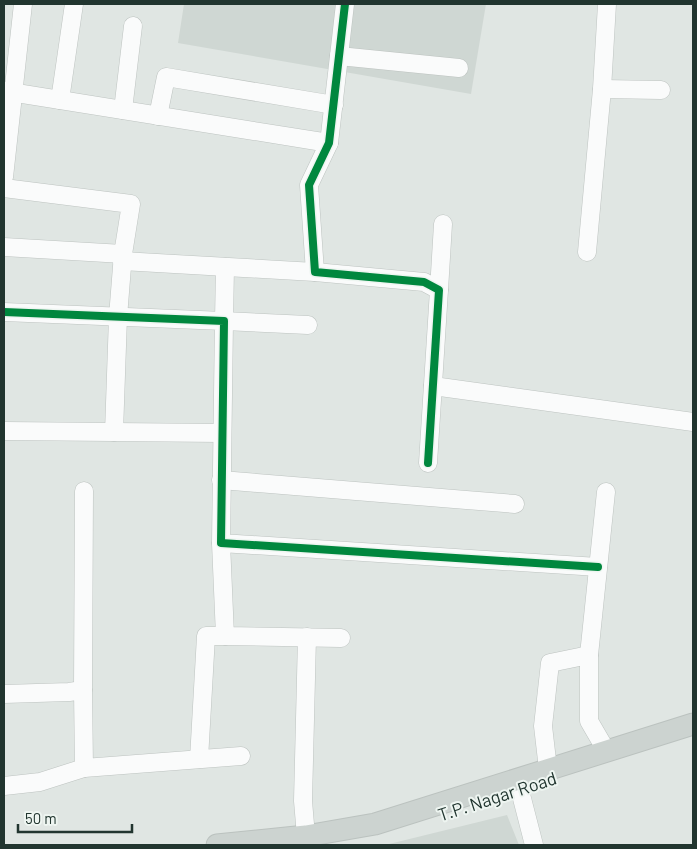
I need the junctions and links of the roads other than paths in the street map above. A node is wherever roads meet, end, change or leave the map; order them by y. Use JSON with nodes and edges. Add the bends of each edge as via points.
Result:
{"nodes":[{"id":1,"x":23,"y":4,"type":"edge"},
{"id":2,"x":74,"y":4,"type":"edge"},
{"id":3,"x":346,"y":4,"type":"edge"},
{"id":4,"x":608,"y":4,"type":"edge"},
{"id":5,"x":133,"y":26,"type":"dead end"},
{"id":6,"x":339,"y":56,"type":"junction"},
{"id":7,"x":459,"y":68,"type":"dead end"},
{"id":8,"x":602,"y":89,"type":"junction"},
{"id":9,"x":661,"y":90,"type":"dead end"},
{"id":10,"x":8,"y":92,"type":"edge"},
{"id":11,"x":60,"y":100,"type":"junction"},
{"id":12,"x":334,"y":105,"type":"junction"},
{"id":13,"x":123,"y":110,"type":"junction"},
{"id":14,"x":158,"y":116,"type":"junction"},
{"id":15,"x":329,"y":143,"type":"junction"},
{"id":16,"x":4,"y":177,"type":"edge"},
{"id":17,"x":4,"y":188,"type":"edge"},
{"id":18,"x":443,"y":224,"type":"dead end"},
{"id":19,"x":4,"y":247,"type":"edge"},
{"id":20,"x":587,"y":252,"type":"dead end"},
{"id":21,"x":122,"y":258,"type":"junction"},
{"id":22,"x":225,"y":267,"type":"junction"},
{"id":23,"x":315,"y":272,"type":"junction"},
{"id":24,"x":439,"y":290,"type":"junction"},
{"id":25,"x":4,"y":312,"type":"edge"},
{"id":26,"x":118,"y":317,"type":"junction"},
{"id":27,"x":224,"y":321,"type":"junction"},
{"id":28,"x":308,"y":325,"type":"dead end"},
{"id":29,"x":433,"y":386,"type":"junction"},
{"id":30,"x":693,"y":422,"type":"edge"},
{"id":31,"x":4,"y":431,"type":"edge"},
{"id":32,"x":114,"y":432,"type":"junction"},
{"id":33,"x":222,"y":433,"type":"junction"},
{"id":34,"x":428,"y":463,"type":"dead end"},
{"id":35,"x":221,"y":480,"type":"junction"},
{"id":36,"x":84,"y":491,"type":"dead end"},
{"id":37,"x":606,"y":492,"type":"dead end"},
{"id":38,"x":515,"y":504,"type":"dead end"},
{"id":39,"x":221,"y":543,"type":"junction"},
{"id":40,"x":598,"y":567,"type":"junction"},
{"id":41,"x":225,"y":636,"type":"junction"},
{"id":42,"x":307,"y":637,"type":"junction"},
{"id":43,"x":341,"y":638,"type":"dead end"},
{"id":44,"x":589,"y":655,"type":"junction"},
{"id":45,"x":83,"y":690,"type":"junction"},
{"id":46,"x":4,"y":694,"type":"edge"},
{"id":47,"x":693,"y":724,"type":"edge"},
{"id":48,"x":693,"y":733,"type":"edge"},
{"id":49,"x":607,"y":752,"type":"junction"},
{"id":50,"x":241,"y":756,"type":"dead end"},
{"id":51,"x":199,"y":759,"type":"junction"},
{"id":52,"x":84,"y":768,"type":"junction"},
{"id":53,"x":548,"y":769,"type":"junction"},
{"id":54,"x":518,"y":784,"type":"junction"},
{"id":55,"x":4,"y":786,"type":"edge"},
{"id":56,"x":302,"y":840,"type":"edge"},
{"id":57,"x":217,"y":845,"type":"edge"},
{"id":58,"x":534,"y":845,"type":"edge"}],
"edges":[{"from":1,"to":10,"type":"street"},
{"from":2,"to":11,"type":"street"},
{"from":3,"to":6,"type":"street"},
{"from":4,"to":8,"type":"street"},
{"from":5,"to":13,"type":"street"},
{"from":6,"to":7,"type":"street"},
{"from":6,"to":12,"type":"street"},
{"from":8,"to":9,"type":"street"},
{"from":8,"to":20,"type":"street"},
{"from":10,"to":11,"type":"street"},
{"from":10,"to":16,"type":"street"},
{"from":11,"to":13,"type":"street"},
{"from":12,"to":14,"type":"street","via":[[166,77]]},
{"from":12,"to":15,"type":"street"},
{"from":13,"to":14,"type":"street"},
{"from":14,"to":15,"type":"street"},
{"from":15,"to":23,"type":"street","via":[[309,186]]},
{"from":17,"to":21,"type":"street","via":[[131,204]]},
{"from":18,"to":24,"type":"street"},
{"from":19,"to":21,"type":"street"},
{"from":21,"to":22,"type":"street"},
{"from":21,"to":26,"type":"street"},
{"from":22,"to":23,"type":"street"},
{"from":22,"to":27,"type":"street"},
{"from":23,"to":24,"type":"street","via":[[424,282]]},
{"from":24,"to":29,"type":"street"},
{"from":25,"to":26,"type":"street"},
{"from":26,"to":27,"type":"street"},
{"from":26,"to":32,"type":"street"},
{"from":27,"to":28,"type":"street"},
{"from":27,"to":33,"type":"street"},
{"from":29,"to":30,"type":"street"},
{"from":29,"to":34,"type":"street"},
{"from":31,"to":32,"type":"street"},
{"from":32,"to":33,"type":"street"},
{"from":33,"to":35,"type":"street"},
{"from":35,"to":38,"type":"street"},
{"from":35,"to":39,"type":"street"},
{"from":36,"to":45,"type":"street"},
{"from":37,"to":40,"type":"street"},
{"from":39,"to":40,"type":"street"},
{"from":39,"to":41,"type":"street"},
{"from":40,"to":44,"type":"street"},
{"from":41,"to":42,"type":"street"},
{"from":41,"to":51,"type":"street","via":[[206,636]]},
{"from":42,"to":43,"type":"street"},
{"from":42,"to":56,"type":"street"},
{"from":44,"to":49,"type":"street","via":[[589,721]]},
{"from":44,"to":53,"type":"street","via":[[550,663],[544,726]]},
{"from":45,"to":46,"type":"street"},
{"from":45,"to":52,"type":"street"},
{"from":47,"to":49,"type":"main road"},
{"from":48,"to":54,"type":"main road","name":"T.P. Nagar Road"},
{"from":49,"to":53,"type":"main road"},
{"from":50,"to":51,"type":"street"},
{"from":51,"to":52,"type":"street"},
{"from":52,"to":55,"type":"street","via":[[40,782]]},
{"from":53,"to":54,"type":"main road"},
{"from":54,"to":56,"type":"main road","name":"T.P. Nagar Road","via":[[382,833]]},
{"from":54,"to":58,"type":"street"},
{"from":56,"to":57,"type":"main road","name":"T.P. Nagar Road"}]}
